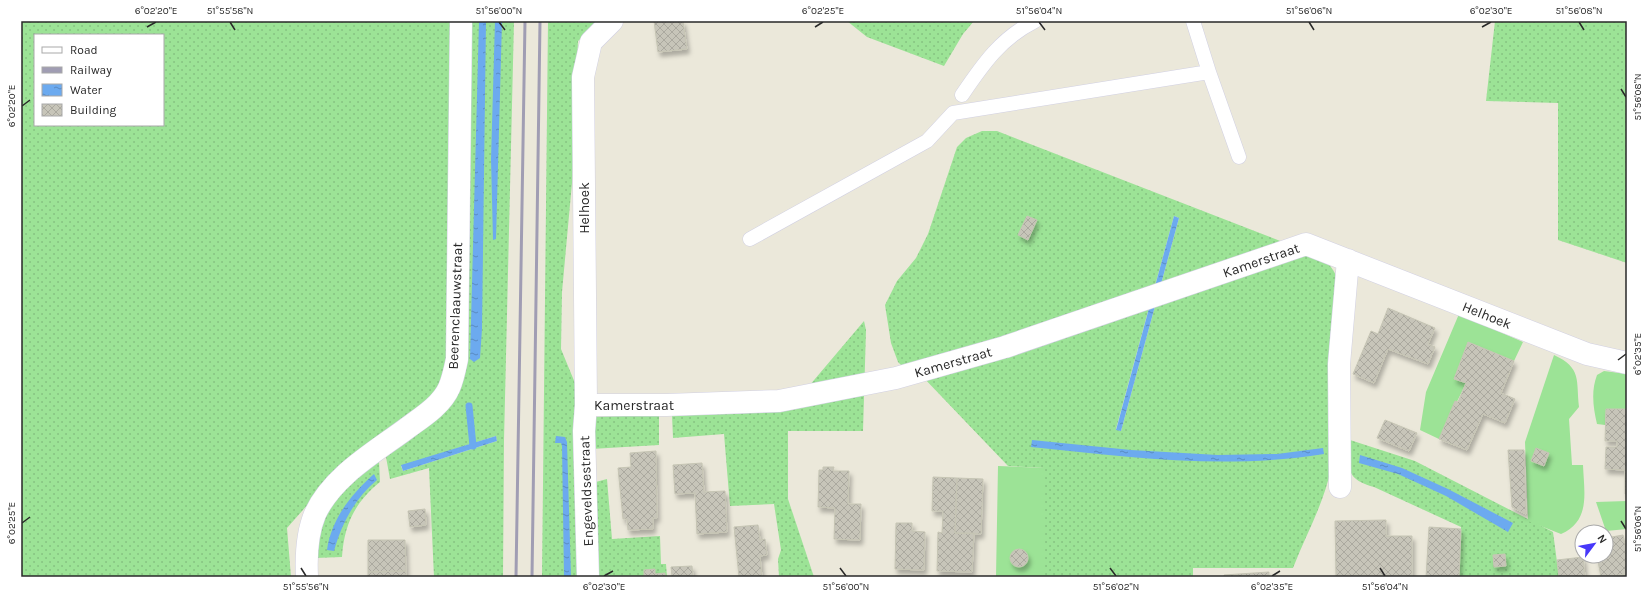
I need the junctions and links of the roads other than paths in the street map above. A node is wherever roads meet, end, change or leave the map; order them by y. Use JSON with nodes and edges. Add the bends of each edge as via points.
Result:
{"nodes":[{"id":1,"x":461,"y":21,"type":"edge"},
{"id":2,"x":612,"y":21,"type":"edge"},
{"id":3,"x":1035,"y":21,"type":"edge"},
{"id":4,"x":1193,"y":21,"type":"edge"},
{"id":5,"x":1209,"y":72,"type":"junction"},
{"id":6,"x":962,"y":95,"type":"dead end"},
{"id":7,"x":1239,"y":157,"type":"dead end"},
{"id":8,"x":750,"y":238,"type":"dead end"},
{"id":9,"x":1306,"y":244,"type":"joint"},
{"id":10,"x":1348,"y":260,"type":"junction"},
{"id":11,"x":1627,"y":363,"type":"edge"},
{"id":12,"x":586,"y":405,"type":"junction"},
{"id":13,"x":1340,"y":487,"type":"dead end"},
{"id":14,"x":307,"y":577,"type":"edge"},
{"id":15,"x":588,"y":577,"type":"edge"}],
"edges":[{"from":1,"to":14,"type":"street","name":"Beerenclaauwstraat","via":[[456,359],[453,375],[448,389],[428,413],[349,472],[325,498],[315,515],[308,543]]},
{"from":2,"to":12,"type":"street","name":"Helhoek","via":[[591,42],[583,77]]},
{"from":3,"to":6,"type":"lane","via":[[1018,30],[997,47]]},
{"from":4,"to":5,"type":"lane"},
{"from":5,"to":7,"type":"lane"},
{"from":5,"to":8,"type":"lane","via":[[953,113],[927,141]]},
{"from":9,"to":10,"type":"street","name":"Helhoek"},
{"from":9,"to":12,"type":"street","name":"Kamerstraat","via":[[1005,347],[896,378],[779,401]]},
{"from":10,"to":11,"type":"street","name":"Helhoek","via":[[1587,354]]},
{"from":10,"to":13,"type":"street","via":[[1338,364]]},
{"from":12,"to":15,"type":"street","name":"Engeveldsestraat","via":[[584,431]]}]}
